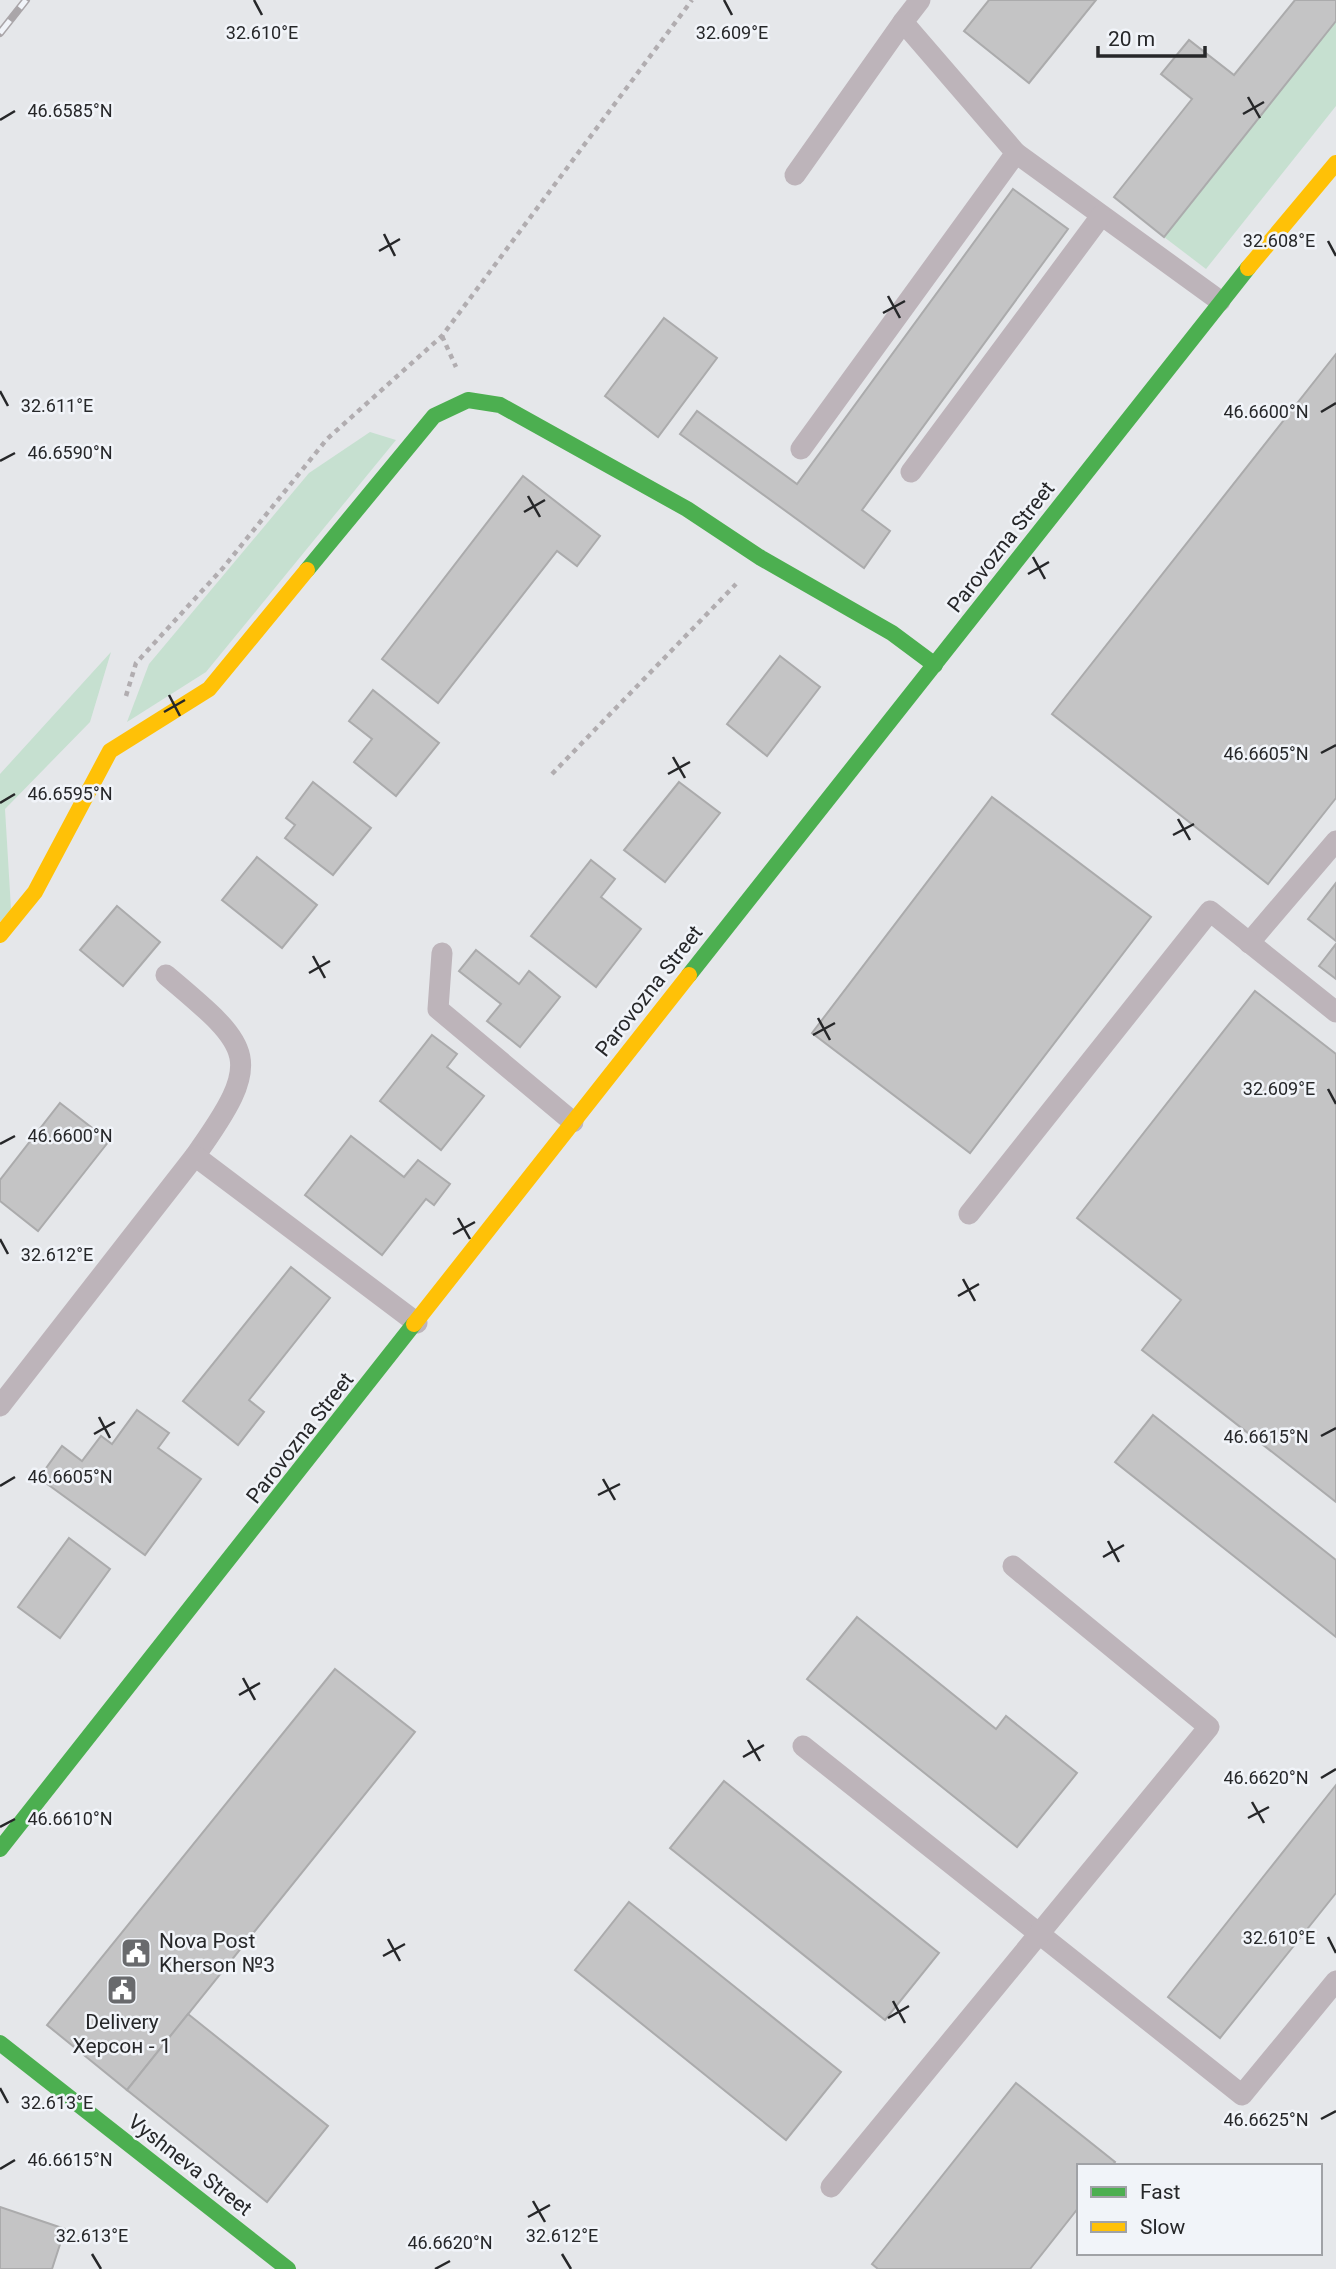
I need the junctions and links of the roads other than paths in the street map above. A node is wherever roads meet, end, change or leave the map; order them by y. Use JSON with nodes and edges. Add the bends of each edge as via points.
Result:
{"nodes":[{"id":1,"x":920,"y":0,"type":"edge"},
{"id":2,"x":903,"y":22,"type":"junction"},
{"id":3,"x":1017,"y":153,"type":"junction"},
{"id":4,"x":1336,"y":163,"type":"edge"},
{"id":5,"x":795,"y":175,"type":"dead end"},
{"id":6,"x":1101,"y":216,"type":"junction"},
{"id":7,"x":1220,"y":301,"type":"junction"},
{"id":8,"x":801,"y":449,"type":"dead end"},
{"id":9,"x":911,"y":472,"type":"dead end"},
{"id":10,"x":935,"y":665,"type":"junction"},
{"id":11,"x":1336,"y":841,"type":"edge"},
{"id":12,"x":0,"y":935,"type":"edge"},
{"id":13,"x":1250,"y":943,"type":"junction"},
{"id":14,"x":442,"y":953,"type":"dead end"},
{"id":15,"x":166,"y":975,"type":"dead end"},
{"id":16,"x":1336,"y":1012,"type":"edge"},
{"id":17,"x":573,"y":1122,"type":"junction"},
{"id":18,"x":195,"y":1156,"type":"junction"},
{"id":19,"x":969,"y":1214,"type":"dead end"},
{"id":20,"x":417,"y":1323,"type":"junction"},
{"id":21,"x":0,"y":1406,"type":"edge"},
{"id":22,"x":1013,"y":1566,"type":"dead end"},
{"id":23,"x":803,"y":1746,"type":"dead end"},
{"id":24,"x":0,"y":1849,"type":"edge"},
{"id":25,"x":1040,"y":1932,"type":"junction"},
{"id":26,"x":1336,"y":1981,"type":"edge"},
{"id":27,"x":0,"y":2043,"type":"edge"},
{"id":28,"x":831,"y":2187,"type":"dead end"},
{"id":29,"x":288,"y":2269,"type":"edge"}],
"edges":[{"from":1,"to":2,"type":"lane"},
{"from":2,"to":3,"type":"lane"},
{"from":2,"to":5,"type":"lane"},
{"from":3,"to":6,"type":"lane"},
{"from":3,"to":8,"type":"lane"},
{"from":4,"to":7,"type":"main road","name":"Parovozna Street"},
{"from":6,"to":7,"type":"lane"},
{"from":6,"to":9,"type":"lane"},
{"from":7,"to":10,"type":"main road","name":"Parovozna Street"},
{"from":10,"to":12,"type":"main road","via":[[892,633],[761,558],[687,509],[500,405],[468,400],[435,416],[209,689],[110,751],[35,892]]},
{"from":10,"to":17,"type":"main road","name":"Parovozna Street"},
{"from":11,"to":13,"type":"lane"},
{"from":13,"to":16,"type":"lane"},
{"from":13,"to":19,"type":"lane","via":[[1210,911]]},
{"from":14,"to":17,"type":"lane","via":[[438,1009]]},
{"from":15,"to":18,"type":"lane","via":[[217,1018],[242,1059],[238,1085],[224,1115]]},
{"from":17,"to":20,"type":"main road","name":"Parovozna Street"},
{"from":18,"to":20,"type":"lane"},
{"from":18,"to":21,"type":"lane"},
{"from":20,"to":24,"type":"main road","name":"Parovozna Street"},
{"from":22,"to":25,"type":"lane","via":[[1209,1727]]},
{"from":23,"to":25,"type":"lane"},
{"from":25,"to":26,"type":"lane","via":[[1242,2095]]},
{"from":25,"to":28,"type":"lane"},
{"from":27,"to":29,"type":"main road","name":"Vyshneva Street"}]}
